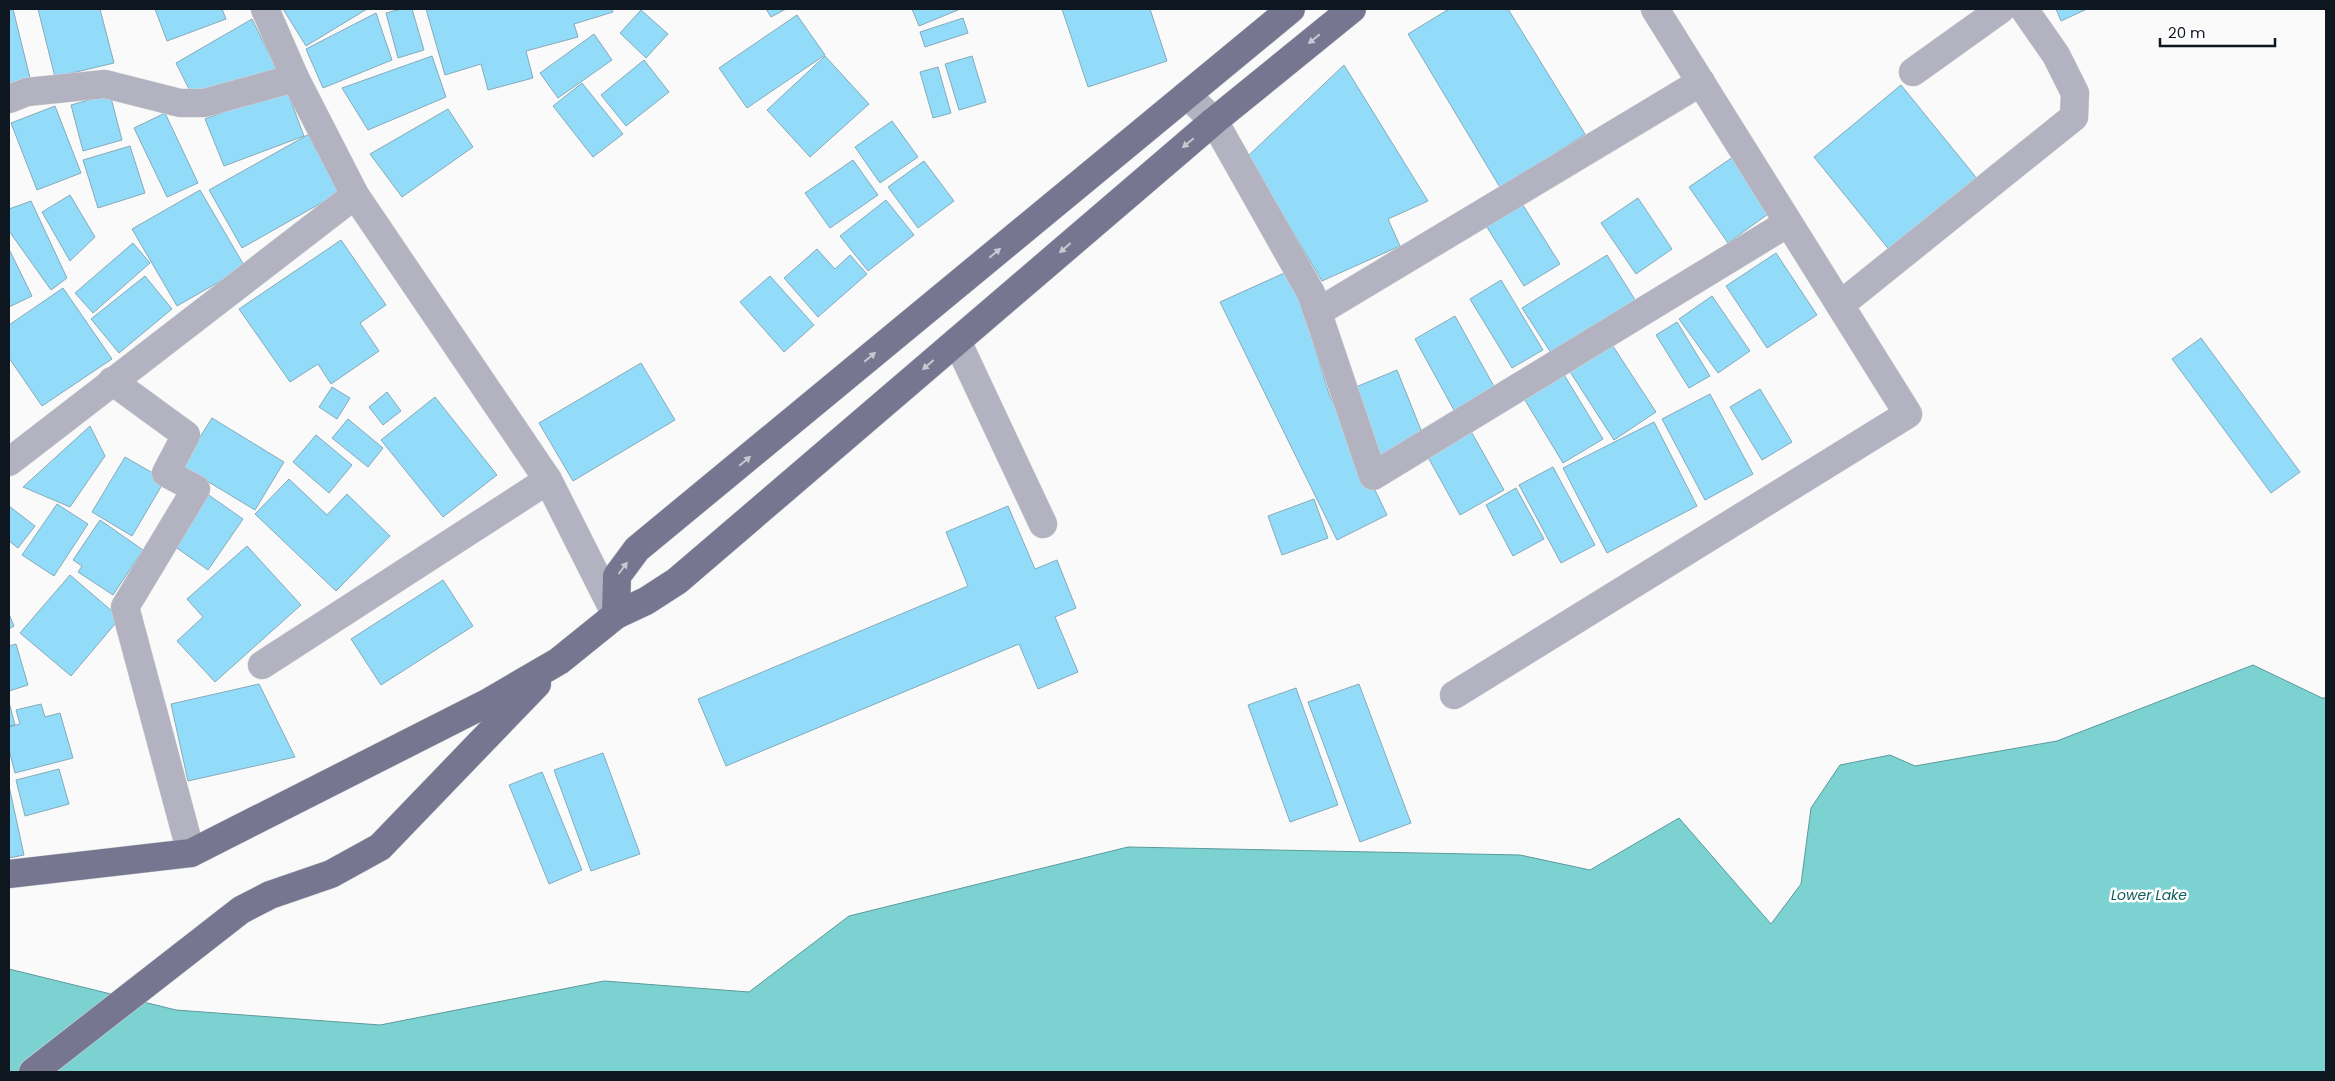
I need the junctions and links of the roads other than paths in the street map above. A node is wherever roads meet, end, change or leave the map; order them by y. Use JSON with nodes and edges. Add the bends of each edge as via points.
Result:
{"nodes":[{"id":1,"x":265,"y":9,"type":"edge"},
{"id":2,"x":1291,"y":9,"type":"edge"},
{"id":3,"x":1352,"y":9,"type":"edge"},
{"id":4,"x":1655,"y":9,"type":"edge"},
{"id":5,"x":2001,"y":9,"type":"edge"},
{"id":6,"x":2024,"y":9,"type":"edge"},
{"id":7,"x":1913,"y":72,"type":"dead end"},
{"id":8,"x":295,"y":78,"type":"junction"},
{"id":9,"x":1701,"y":82,"type":"junction"},
{"id":10,"x":1187,"y":95,"type":"junction"},
{"id":11,"x":9,"y":99,"type":"edge"},
{"id":12,"x":1214,"y":120,"type":"junction"},
{"id":13,"x":355,"y":194,"type":"junction"},
{"id":14,"x":1788,"y":222,"type":"junction"},
{"id":15,"x":1840,"y":305,"type":"junction"},
{"id":16,"x":1318,"y":312,"type":"junction"},
{"id":17,"x":957,"y":341,"type":"junction"},
{"id":18,"x":112,"y":381,"type":"junction"},
{"id":19,"x":9,"y":462,"type":"edge"},
{"id":20,"x":548,"y":480,"type":"junction"},
{"id":21,"x":1042,"y":524,"type":"dead end"},
{"id":22,"x":616,"y":614,"type":"junction"},
{"id":23,"x":559,"y":661,"type":"junction"},
{"id":24,"x":262,"y":665,"type":"dead end"},
{"id":25,"x":1454,"y":695,"type":"dead end"},
{"id":26,"x":191,"y":853,"type":"junction"},
{"id":27,"x":9,"y":874,"type":"edge"},
{"id":28,"x":33,"y":1072,"type":"edge"}],
"edges":[{"from":1,"to":8,"type":"street"},
{"from":2,"to":10,"type":"main road"},
{"from":3,"to":12,"type":"main road","one_way":true},
{"from":4,"to":9,"type":"street"},
{"from":5,"to":7,"type":"street"},
{"from":6,"to":15,"type":"street","via":[[2056,55],[2075,93],[2074,117]]},
{"from":8,"to":11,"type":"street","via":[[204,103],[180,103],[105,84],[27,92]]},
{"from":8,"to":13,"type":"street"},
{"from":9,"to":14,"type":"street"},
{"from":9,"to":16,"type":"street"},
{"from":10,"to":12,"type":"street"},
{"from":22,"to":10,"type":"main road","one_way":true,"via":[[617,576],[637,549]]},
{"from":12,"to":16,"type":"street","via":[[1311,293]]},
{"from":12,"to":17,"type":"main road","one_way":true},
{"from":13,"to":18,"type":"street"},
{"from":13,"to":20,"type":"street"},
{"from":14,"to":15,"type":"street"},
{"from":14,"to":16,"type":"street","via":[[1373,476]]},
{"from":15,"to":25,"type":"street","via":[[1908,414]]},
{"from":17,"to":21,"type":"street"},
{"from":17,"to":22,"type":"main road","one_way":true,"via":[[677,581],[646,601]]},
{"from":18,"to":19,"type":"street"},
{"from":18,"to":26,"type":"street","via":[[186,435],[166,473],[196,489],[125,607]]},
{"from":20,"to":22,"type":"street"},
{"from":20,"to":24,"type":"street"},
{"from":22,"to":23,"type":"main road"},
{"from":23,"to":26,"type":"main road","via":[[487,703]]},
{"from":23,"to":28,"type":"main road","via":[[380,847],[331,874],[270,895],[241,910]]},
{"from":26,"to":27,"type":"main road"}]}
